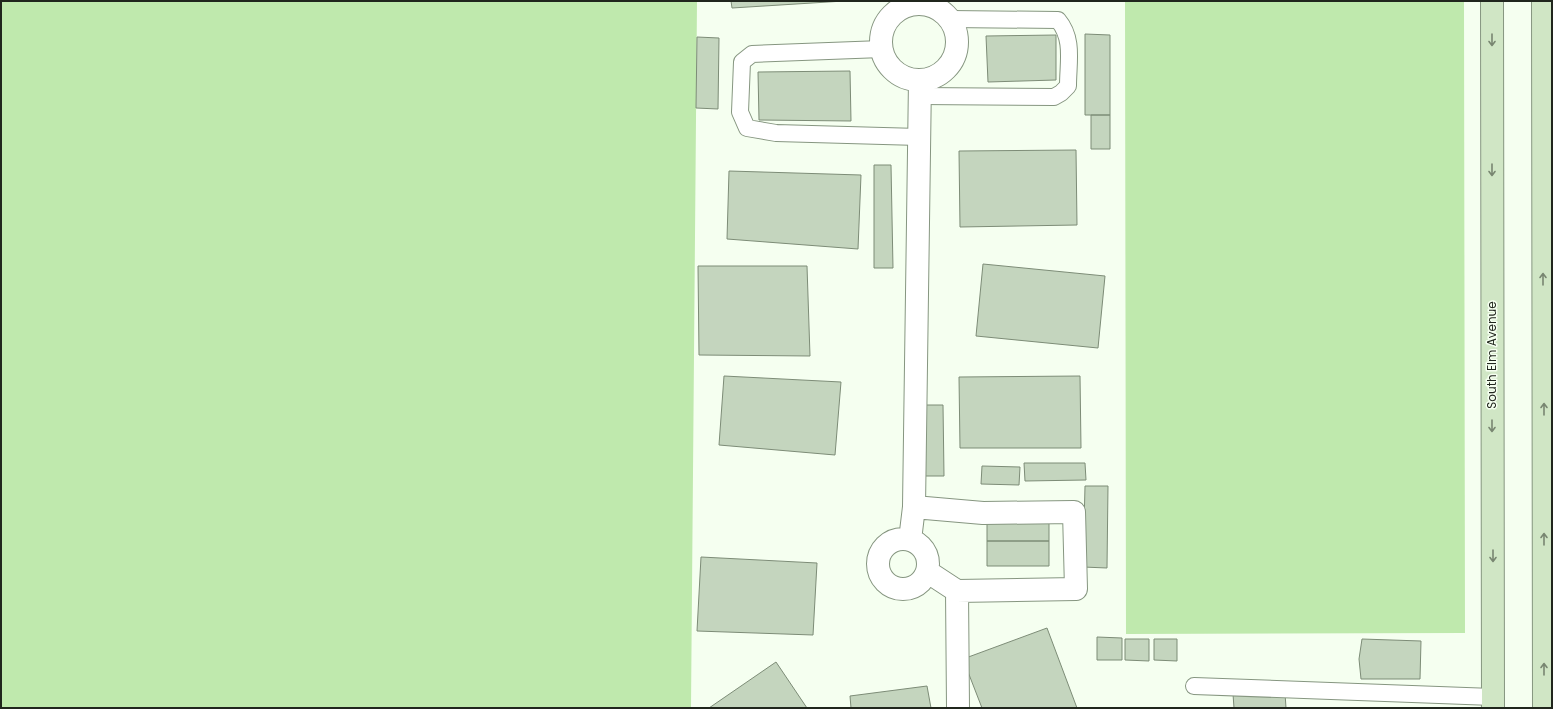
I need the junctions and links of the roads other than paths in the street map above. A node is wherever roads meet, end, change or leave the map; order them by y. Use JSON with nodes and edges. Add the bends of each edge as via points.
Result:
{"nodes":[{"id":1,"x":1492,"y":1,"type":"edge"},
{"id":2,"x":1543,"y":1,"type":"edge"},
{"id":3,"x":918,"y":3,"type":"edge"},
{"id":4,"x":950,"y":19,"type":"junction"},
{"id":5,"x":882,"y":49,"type":"junction"},
{"id":6,"x":920,"y":88,"type":"junction"},
{"id":7,"x":919,"y":137,"type":"junction"},
{"id":8,"x":914,"y":507,"type":"junction"},
{"id":9,"x":910,"y":540,"type":"junction"},
{"id":10,"x":928,"y":572,"type":"junction"},
{"id":11,"x":957,"y":591,"type":"junction"},
{"id":12,"x":1194,"y":686,"type":"dead end"},
{"id":13,"x":1493,"y":703,"type":"edge"},
{"id":14,"x":958,"y":708,"type":"edge"},
{"id":15,"x":1544,"y":708,"type":"edge"}],
"edges":[{"from":1,"to":13,"type":"main road","name":"South Elm Avenue","one_way":true},
{"from":15,"to":2,"type":"main road","one_way":true},
{"from":3,"to":4,"type":"street","via":[[940,10]]},
{"from":3,"to":5,"type":"street","via":[[894,14],[886,24],[882,36]]},
{"from":4,"to":6,"type":"street","via":[[958,41],[956,53],[951,64]]},
{"from":4,"to":6,"type":"lane","via":[[1058,20],[1066,29],[1069,41],[1068,86],[1054,97]]},
{"from":5,"to":6,"type":"street","via":[[887,62],[895,71]]},
{"from":5,"to":7,"type":"lane","via":[[752,54],[742,62],[740,112],[747,128],[776,133]]},
{"from":6,"to":7,"type":"street"},
{"from":7,"to":8,"type":"street"},
{"from":8,"to":9,"type":"street"},
{"from":8,"to":11,"type":"street","via":[[984,513],[1074,512],[1076,589]]},
{"from":9,"to":10,"type":"street","via":[[918,543],[928,556]]},
{"from":9,"to":10,"type":"street","via":[[894,540],[886,545],[878,560],[881,577],[894,588],[902,590],[918,585]]},
{"from":10,"to":11,"type":"street"},
{"from":11,"to":14,"type":"street"},
{"from":12,"to":13,"type":"lane"}]}
